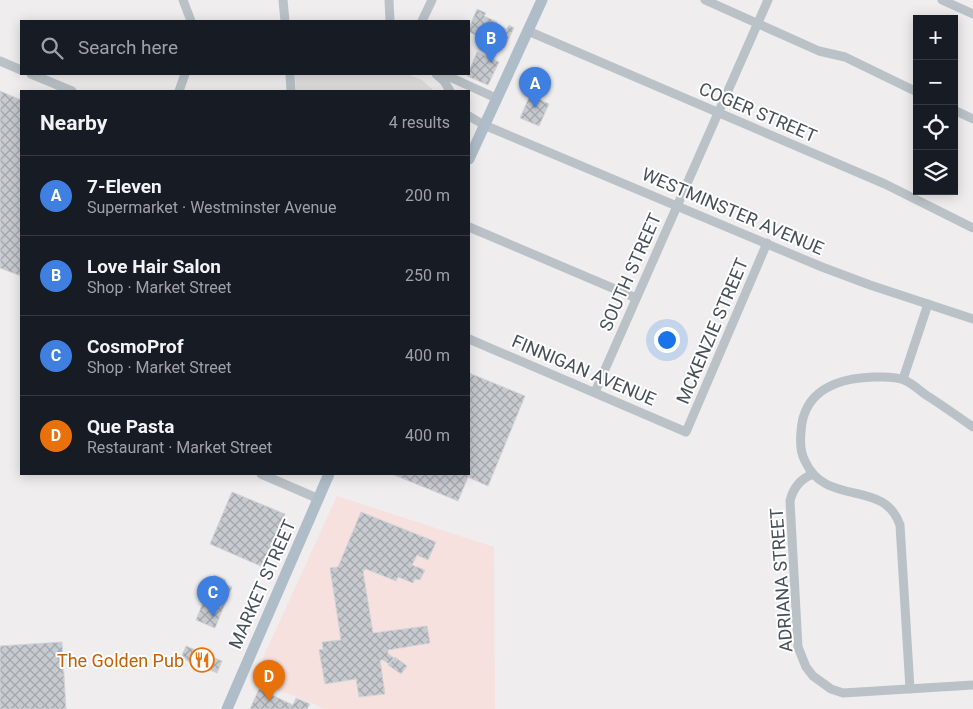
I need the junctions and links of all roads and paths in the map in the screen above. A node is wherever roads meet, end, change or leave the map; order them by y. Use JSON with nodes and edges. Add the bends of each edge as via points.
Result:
{"nodes":[{"id":1,"x":182,"y":0,"type":"edge"},
{"id":2,"x":283,"y":0,"type":"edge"},
{"id":3,"x":389,"y":0,"type":"edge"},
{"id":4,"x":432,"y":0,"type":"edge"},
{"id":5,"x":542,"y":0,"type":"edge"},
{"id":6,"x":705,"y":0,"type":"edge"},
{"id":7,"x":768,"y":0,"type":"edge"},
{"id":8,"x":942,"y":0,"type":"edge"},
{"id":9,"x":973,"y":14,"type":"edge"},
{"id":10,"x":191,"y":20,"type":"edge"},
{"id":11,"x":285,"y":20,"type":"edge"},
{"id":12,"x":390,"y":20,"type":"edge"},
{"id":13,"x":422,"y":20,"type":"edge"},
{"id":14,"x":758,"y":24,"type":"junction"},
{"id":15,"x":528,"y":31,"type":"junction"},
{"id":16,"x":0,"y":61,"type":"edge"},
{"id":17,"x":20,"y":70,"type":"edge"},
{"id":18,"x":33,"y":75,"type":"edge"},
{"id":19,"x":185,"y":75,"type":"edge"},
{"id":20,"x":290,"y":75,"type":"edge"},
{"id":21,"x":437,"y":75,"type":"edge"},
{"id":22,"x":445,"y":75,"type":"edge"},
{"id":23,"x":70,"y":90,"type":"edge"},
{"id":24,"x":179,"y":90,"type":"edge"},
{"id":25,"x":291,"y":90,"type":"edge"},
{"id":26,"x":449,"y":90,"type":"edge"},
{"id":27,"x":913,"y":90,"type":"edge"},
{"id":28,"x":496,"y":98,"type":"junction"},
{"id":29,"x":958,"y":112,"type":"edge"},
{"id":30,"x":718,"y":113,"type":"junction"},
{"id":31,"x":470,"y":117,"type":"edge"},
{"id":32,"x":973,"y":119,"type":"edge"},
{"id":33,"x":484,"y":125,"type":"junction"},
{"id":34,"x":470,"y":158,"type":"edge"},
{"id":35,"x":678,"y":205,"type":"junction"},
{"id":36,"x":470,"y":227,"type":"edge"},
{"id":37,"x":973,"y":228,"type":"edge"},
{"id":38,"x":767,"y":243,"type":"junction"},
{"id":39,"x":636,"y":298,"type":"junction"},
{"id":40,"x":928,"y":304,"type":"junction"},
{"id":41,"x":973,"y":318,"type":"edge"},
{"id":42,"x":470,"y":339,"type":"edge"},
{"id":43,"x":903,"y":379,"type":"junction"},
{"id":44,"x":594,"y":392,"type":"junction"},
{"id":45,"x":973,"y":427,"type":"edge"},
{"id":46,"x":686,"y":432,"type":"joint"},
{"id":47,"x":813,"y":474,"type":"junction"},
{"id":48,"x":263,"y":475,"type":"edge"},
{"id":49,"x":330,"y":475,"type":"edge"},
{"id":50,"x":319,"y":499,"type":"junction"},
{"id":51,"x":973,"y":685,"type":"edge"},
{"id":52,"x":910,"y":689,"type":"junction"},
{"id":53,"x":227,"y":709,"type":"edge"}],
"edges":[{"from":1,"to":10,"type":"street"},
{"from":2,"to":11,"type":"street"},
{"from":3,"to":12,"type":"street"},
{"from":4,"to":13,"type":"street"},
{"from":5,"to":15,"type":"main road"},
{"from":6,"to":14,"type":"street"},
{"from":7,"to":14,"type":"street","name":"SOUTH STREET"},
{"from":8,"to":9,"type":"street"},
{"from":14,"to":27,"type":"street","via":[[819,51],[845,57]]},
{"from":14,"to":30,"type":"street","name":"SOUTH STREET"},
{"from":15,"to":28,"type":"main road"},
{"from":15,"to":30,"type":"street","name":"COGER STREET"},
{"from":16,"to":17,"type":"street"},
{"from":18,"to":23,"type":"street"},
{"from":19,"to":24,"type":"street"},
{"from":20,"to":25,"type":"street"},
{"from":21,"to":26,"type":"street"},
{"from":22,"to":28,"type":"street"},
{"from":28,"to":33,"type":"main road"},
{"from":29,"to":32,"type":"street"},
{"from":30,"to":35,"type":"street","name":"SOUTH STREET"},
{"from":30,"to":37,"type":"street","name":"COGER STREET","via":[[885,184]]},
{"from":31,"to":33,"type":"street","name":"WESTMINSTER AVENUE"},
{"from":33,"to":34,"type":"main road"},
{"from":33,"to":35,"type":"street","name":"WESTMINSTER AVENUE"},
{"from":35,"to":38,"type":"street","name":"WESTMINSTER AVENUE"},
{"from":35,"to":39,"type":"street","name":"SOUTH STREET"},
{"from":36,"to":39,"type":"street"},
{"from":38,"to":40,"type":"street","name":"WESTMINSTER AVENUE","via":[[862,282]]},
{"from":38,"to":46,"type":"street","name":"MCKENZIE STREET"},
{"from":39,"to":44,"type":"street","name":"SOUTH STREET"},
{"from":40,"to":41,"type":"street","name":"WESTMINSTER AVENUE"},
{"from":40,"to":43,"type":"street"},
{"from":42,"to":44,"type":"street","name":"FINNIGAN AVENUE"},
{"from":43,"to":45,"type":"street"},
{"from":43,"to":47,"type":"street","via":[[851,379],[831,385],[813,398],[803,416],[800,439],[804,461]]},
{"from":44,"to":46,"type":"street","name":"FINNIGAN AVENUE"},
{"from":47,"to":52,"type":"street","via":[[830,487],[880,500],[894,511],[900,525]]},
{"from":47,"to":52,"type":"street","name":"ADRIANA STREET","via":[[801,480],[790,501],[801,657],[822,683],[843,693]]},
{"from":48,"to":50,"type":"street"},
{"from":49,"to":50,"type":"main road","name":"MARKET STREET"},
{"from":50,"to":53,"type":"main road","name":"MARKET STREET"},
{"from":51,"to":52,"type":"street","name":"ADRIANA STREET"}]}
